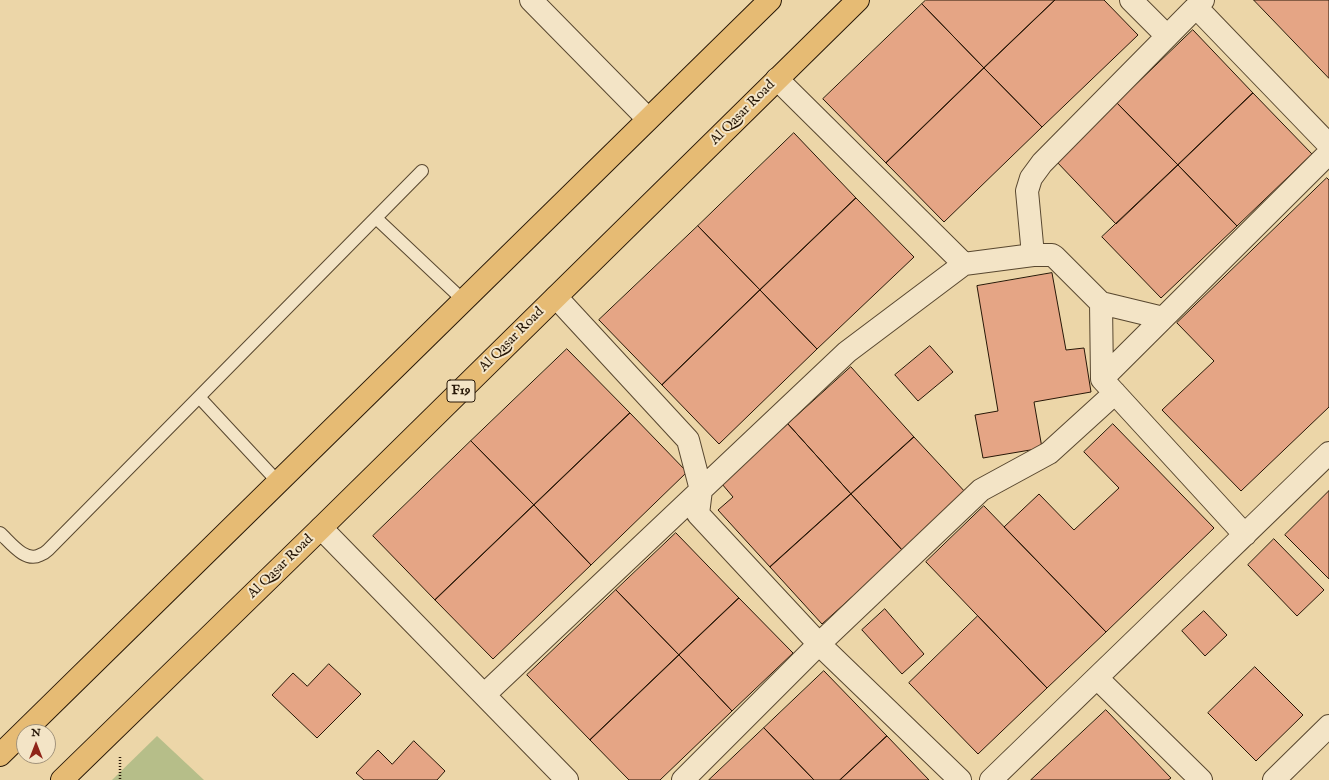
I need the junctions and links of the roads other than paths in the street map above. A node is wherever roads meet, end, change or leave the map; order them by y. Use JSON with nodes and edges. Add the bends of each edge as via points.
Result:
{"nodes":[{"id":1,"x":531,"y":0,"type":"edge"},
{"id":2,"x":770,"y":0,"type":"edge"},
{"id":3,"x":858,"y":0,"type":"edge"},
{"id":4,"x":1131,"y":0,"type":"edge"},
{"id":5,"x":1199,"y":4,"type":"edge"},
{"id":6,"x":1167,"y":36,"type":"junction"},
{"id":7,"x":777,"y":79,"type":"junction"},
{"id":8,"x":648,"y":119,"type":"junction"},
{"id":9,"x":1329,"y":145,"type":"edge"},
{"id":10,"x":1329,"y":153,"type":"edge"},
{"id":11,"x":422,"y":172,"type":"dead end"},
{"id":12,"x":376,"y":218,"type":"junction"},
{"id":13,"x":1033,"y":255,"type":"junction"},
{"id":14,"x":964,"y":264,"type":"junction"},
{"id":15,"x":556,"y":297,"type":"junction"},
{"id":16,"x":463,"y":300,"type":"junction"},
{"id":17,"x":1101,"y":303,"type":"junction"},
{"id":18,"x":1163,"y":318,"type":"junction"},
{"id":19,"x":1108,"y":386,"type":"junction"},
{"id":20,"x":199,"y":397,"type":"junction"},
{"id":21,"x":1329,"y":453,"type":"edge"},
{"id":22,"x":278,"y":482,"type":"junction"},
{"id":23,"x":701,"y":490,"type":"junction"},
{"id":24,"x":321,"y":528,"type":"junction"},
{"id":25,"x":0,"y":533,"type":"edge"},
{"id":26,"x":1245,"y":535,"type":"junction"},
{"id":27,"x":819,"y":644,"type":"junction"},
{"id":28,"x":1097,"y":678,"type":"junction"},
{"id":29,"x":484,"y":695,"type":"junction"},
{"id":30,"x":1329,"y":726,"type":"edge"},
{"id":31,"x":0,"y":755,"type":"edge"},
{"id":32,"x":62,"y":780,"type":"edge"},
{"id":33,"x":567,"y":780,"type":"edge"},
{"id":34,"x":683,"y":780,"type":"edge"},
{"id":35,"x":960,"y":780,"type":"edge"},
{"id":36,"x":991,"y":780,"type":"edge"},
{"id":37,"x":1201,"y":780,"type":"edge"},
{"id":38,"x":1274,"y":780,"type":"edge"}],
"edges":[{"from":1,"to":8,"type":"street"},
{"from":2,"to":8,"type":"main road"},
{"from":3,"to":7,"type":"main road","name":"Al Qasar Road","number":"F19"},
{"from":4,"to":6,"type":"street"},
{"from":5,"to":6,"type":"street"},
{"from":5,"to":9,"type":"street"},
{"from":6,"to":13,"type":"street","via":[[1042,162],[1030,178],[1027,191]]},
{"from":7,"to":14,"type":"street"},
{"from":7,"to":15,"type":"main road","name":"Al Qasar Road","number":"F19"},
{"from":8,"to":16,"type":"main road"},
{"from":10,"to":18,"type":"street"},
{"from":11,"to":12,"type":"lane"},
{"from":12,"to":16,"type":"lane"},
{"from":12,"to":20,"type":"lane"},
{"from":13,"to":14,"type":"street"},
{"from":13,"to":17,"type":"street","via":[[1055,257]]},
{"from":14,"to":23,"type":"street","via":[[847,352]]},
{"from":15,"to":23,"type":"street","via":[[688,440]]},
{"from":15,"to":24,"type":"main road","name":"Al Qasar Road","number":"F19"},
{"from":16,"to":22,"type":"main road"},
{"from":17,"to":18,"type":"street"},
{"from":17,"to":19,"type":"street"},
{"from":18,"to":19,"type":"street"},
{"from":19,"to":26,"type":"street"},
{"from":19,"to":27,"type":"street","via":[[1049,453],[981,490]]},
{"from":20,"to":22,"type":"lane"},
{"from":20,"to":25,"type":"lane","via":[[48,550],[39,556],[30,557]]},
{"from":21,"to":26,"type":"street"},
{"from":22,"to":31,"type":"main road"},
{"from":23,"to":27,"type":"street","via":[[698,514]]},
{"from":23,"to":29,"type":"street"},
{"from":24,"to":29,"type":"street"},
{"from":24,"to":32,"type":"main road","name":"Al Qasar Road","number":"F19"},
{"from":26,"to":28,"type":"street"},
{"from":27,"to":34,"type":"street"},
{"from":27,"to":35,"type":"street"},
{"from":28,"to":36,"type":"street"},
{"from":28,"to":37,"type":"street"},
{"from":29,"to":33,"type":"street"},
{"from":30,"to":38,"type":"street"}]}
